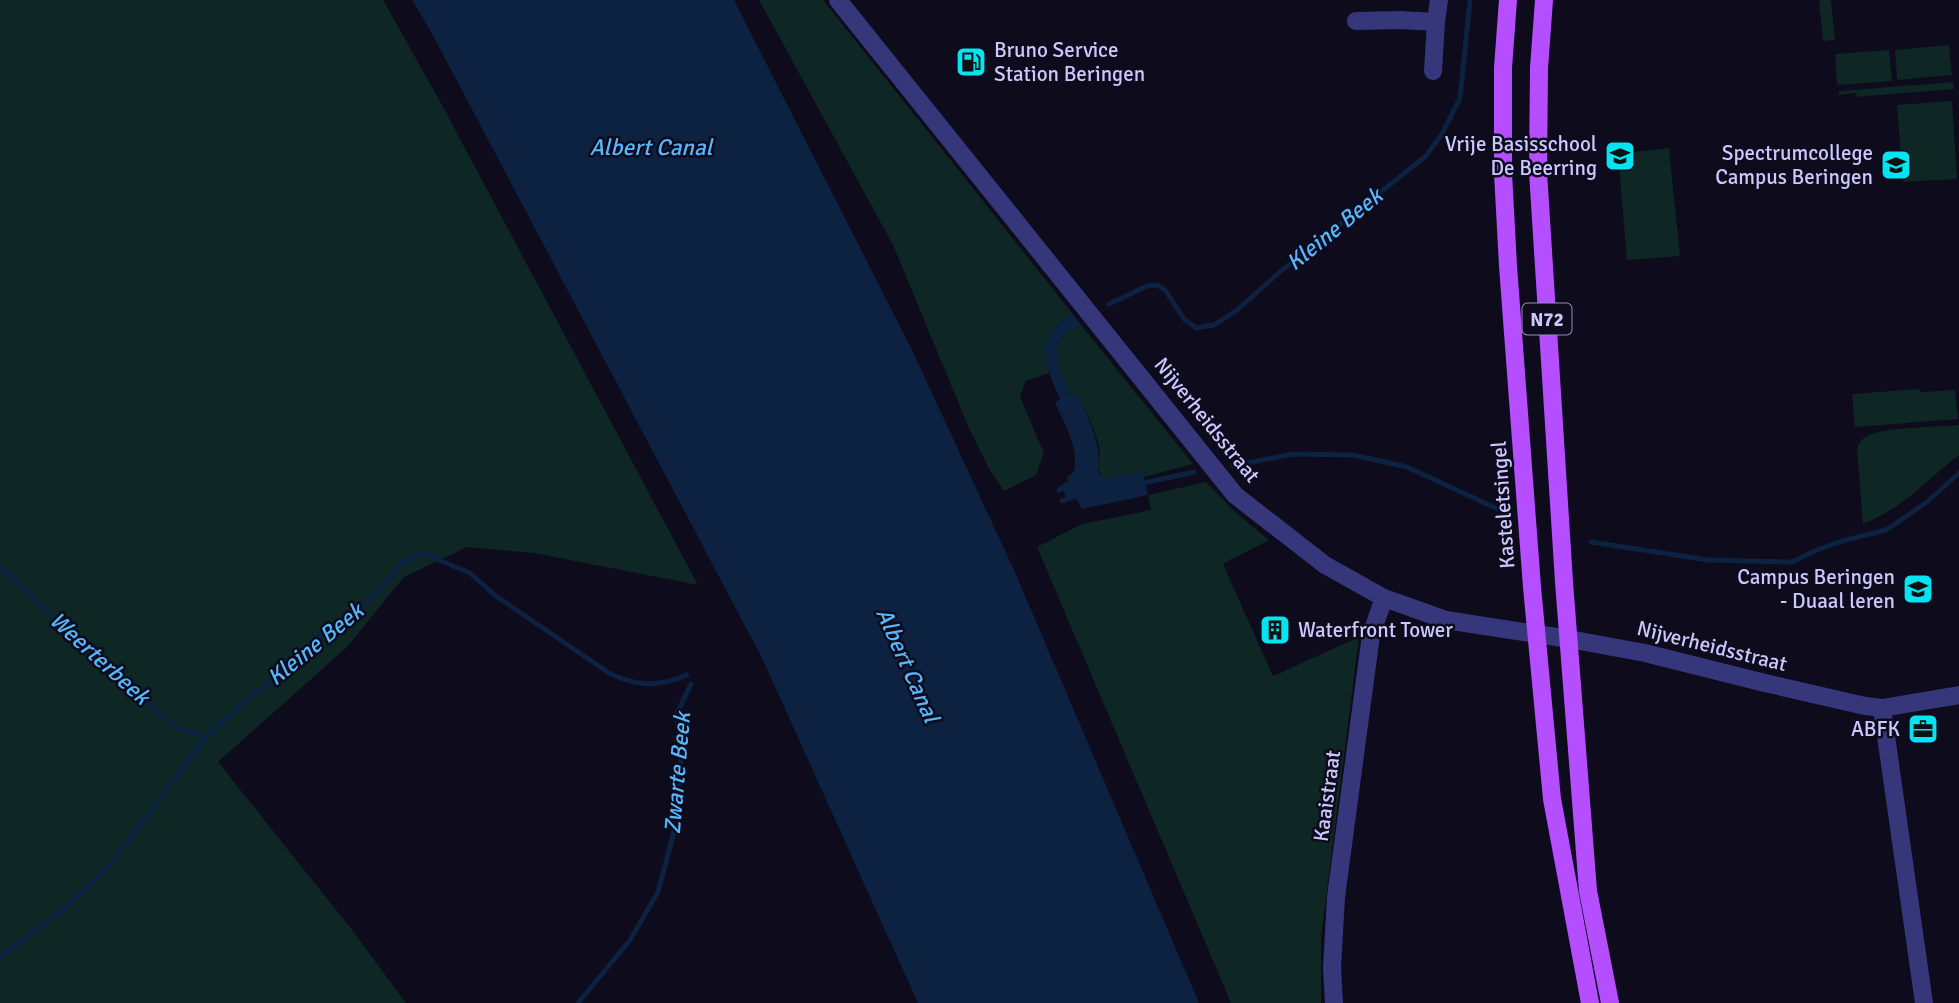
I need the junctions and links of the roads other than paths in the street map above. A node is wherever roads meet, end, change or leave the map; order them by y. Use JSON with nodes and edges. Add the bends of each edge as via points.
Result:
{"nodes":[{"id":1,"x":838,"y":0,"type":"edge"},
{"id":2,"x":1439,"y":0,"type":"edge"},
{"id":3,"x":1508,"y":0,"type":"edge"},
{"id":4,"x":1544,"y":0,"type":"edge"},
{"id":5,"x":1356,"y":21,"type":"dead end"},
{"id":6,"x":1436,"y":22,"type":"junction"},
{"id":7,"x":1433,"y":71,"type":"dead end"},
{"id":8,"x":1384,"y":598,"type":"junction"},
{"id":9,"x":1537,"y":635,"type":"junction"},
{"id":10,"x":1569,"y":639,"type":"junction"},
{"id":11,"x":1959,"y":695,"type":"edge"},
{"id":12,"x":1882,"y":708,"type":"junction"},
{"id":13,"x":1334,"y":1003,"type":"edge"},
{"id":14,"x":1590,"y":1003,"type":"edge"},
{"id":15,"x":1610,"y":1003,"type":"edge"},
{"id":16,"x":1924,"y":1003,"type":"edge"}],
"edges":[{"from":1,"to":8,"type":"street","name":"Nijverheidsstraat","via":[[1236,495],[1325,565]]},
{"from":2,"to":6,"type":"street"},
{"from":3,"to":9,"type":"main road","name":"Kasteletsingel","number":"N72","via":[[1503,173]]},
{"from":4,"to":10,"type":"main road","number":"N72","via":[[1538,172]]},
{"from":5,"to":6,"type":"street"},
{"from":6,"to":7,"type":"street"},
{"from":8,"to":9,"type":"street","name":"Nijverheidsstraat","via":[[1446,620]]},
{"from":8,"to":13,"type":"street","name":"Kaaistraat","via":[[1371,635],[1336,897]]},
{"from":9,"to":10,"type":"street","name":"Nijverheidsstraat"},
{"from":9,"to":14,"type":"main road","name":"Kasteletsingel","number":"N72","via":[[1552,799]]},
{"from":10,"to":12,"type":"street","name":"Nijverheidsstraat"},
{"from":10,"to":15,"type":"main road","number":"N72","via":[[1588,891]]},
{"from":11,"to":12,"type":"street","name":"Nijverheidsstraat"},
{"from":12,"to":16,"type":"street"}]}
